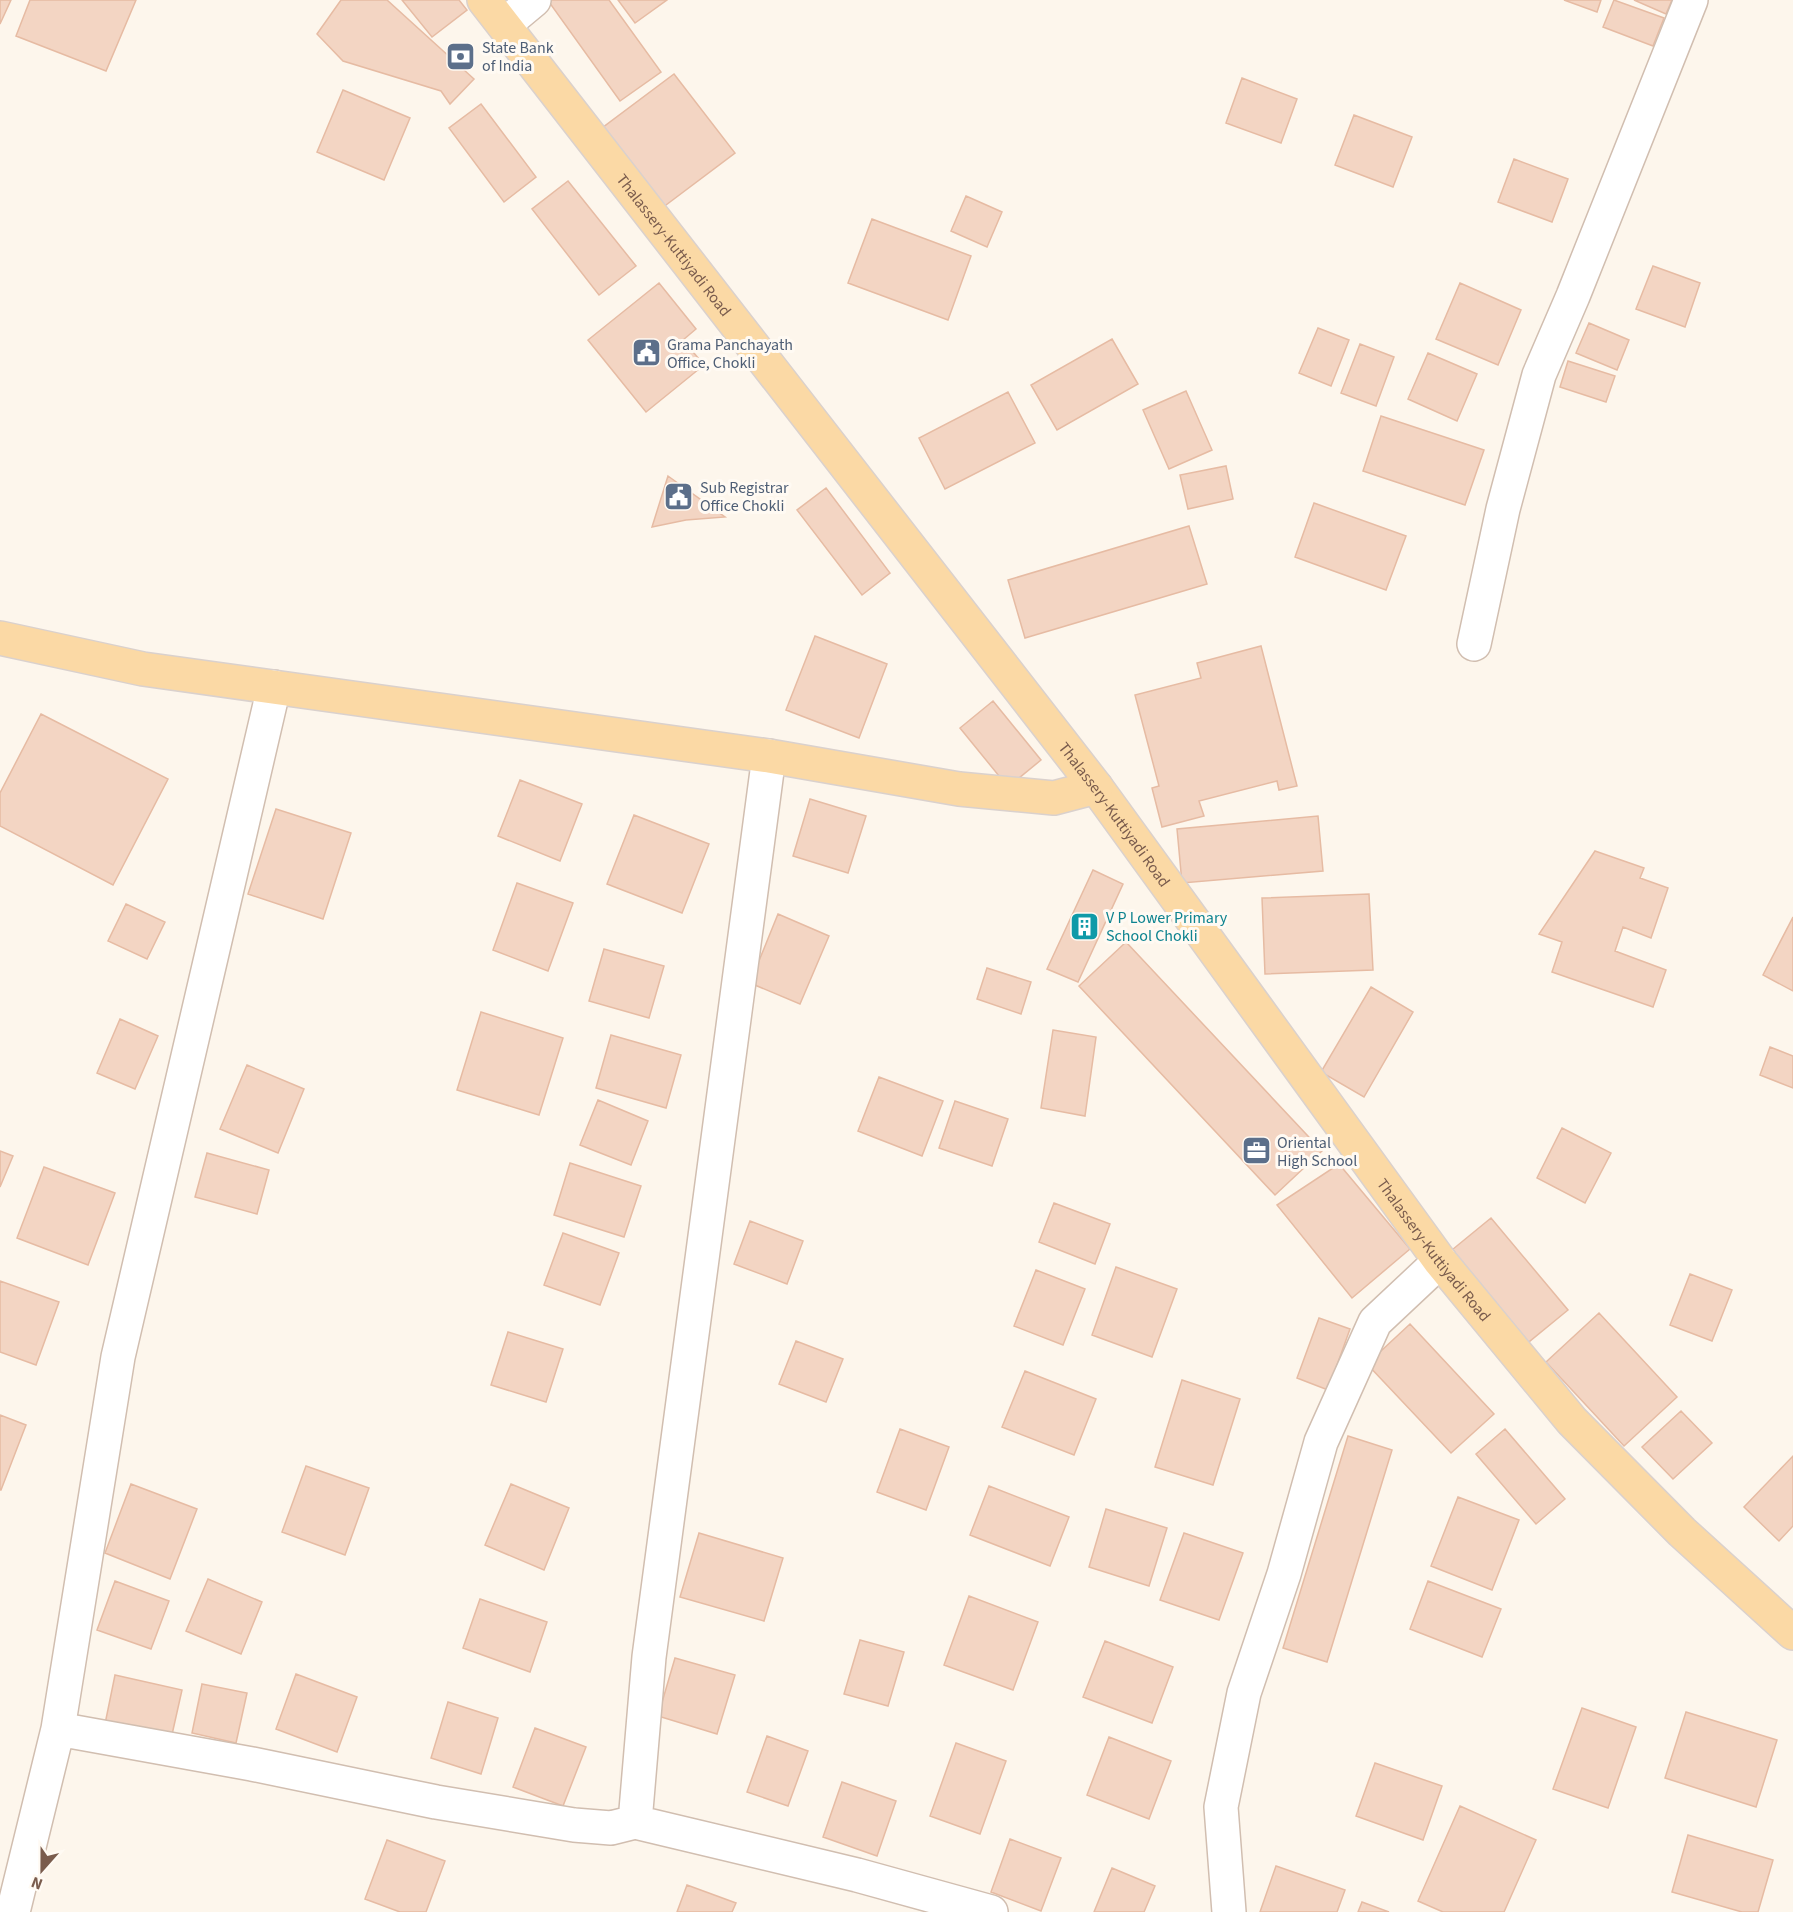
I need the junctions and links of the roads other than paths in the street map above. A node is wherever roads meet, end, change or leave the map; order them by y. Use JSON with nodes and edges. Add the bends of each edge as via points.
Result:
{"nodes":[{"id":1,"x":484,"y":0,"type":"edge"},
{"id":2,"x":534,"y":0,"type":"edge"},
{"id":3,"x":1691,"y":0,"type":"edge"},
{"id":4,"x":504,"y":26,"type":"junction"},
{"id":5,"x":0,"y":638,"type":"edge"},
{"id":6,"x":1474,"y":644,"type":"dead end"},
{"id":7,"x":274,"y":687,"type":"junction"},
{"id":8,"x":769,"y":756,"type":"junction"},
{"id":9,"x":1096,"y":787,"type":"junction"},
{"id":10,"x":1440,"y":1261,"type":"junction"},
{"id":11,"x":1793,"y":1633,"type":"edge"},
{"id":12,"x":58,"y":1729,"type":"junction"},
{"id":13,"x":636,"y":1822,"type":"junction"},
{"id":14,"x":13,"y":1912,"type":"edge"},
{"id":15,"x":991,"y":1912,"type":"edge"},
{"id":16,"x":1229,"y":1912,"type":"edge"}],
"edges":[{"from":1,"to":4,"type":"main road","name":"Thalassery-Kuttiyadi Road"},
{"from":2,"to":4,"type":"street"},
{"from":3,"to":6,"type":"street","via":[[1539,375],[1503,509]]},
{"from":4,"to":9,"type":"main road","name":"Thalassery-Kuttiyadi Road"},
{"from":5,"to":7,"type":"main road","via":[[143,669]]},
{"from":7,"to":8,"type":"main road"},
{"from":7,"to":12,"type":"street","via":[[118,1357]]},
{"from":8,"to":9,"type":"main road","via":[[1012,795],[1054,798]]},
{"from":8,"to":13,"type":"street","via":[[649,1657]]},
{"from":9,"to":10,"type":"main road","name":"Thalassery-Kuttiyadi Road"},
{"from":10,"to":11,"type":"main road","name":"Thalassery-Kuttiyadi Road","via":[[1572,1421],[1682,1532]]},
{"from":10,"to":16,"type":"street","via":[[1375,1322],[1321,1442],[1284,1574],[1244,1693],[1221,1807]]},
{"from":12,"to":13,"type":"street","via":[[574,1825],[611,1828]]},
{"from":12,"to":14,"type":"street"},
{"from":13,"to":15,"type":"street"}]}
